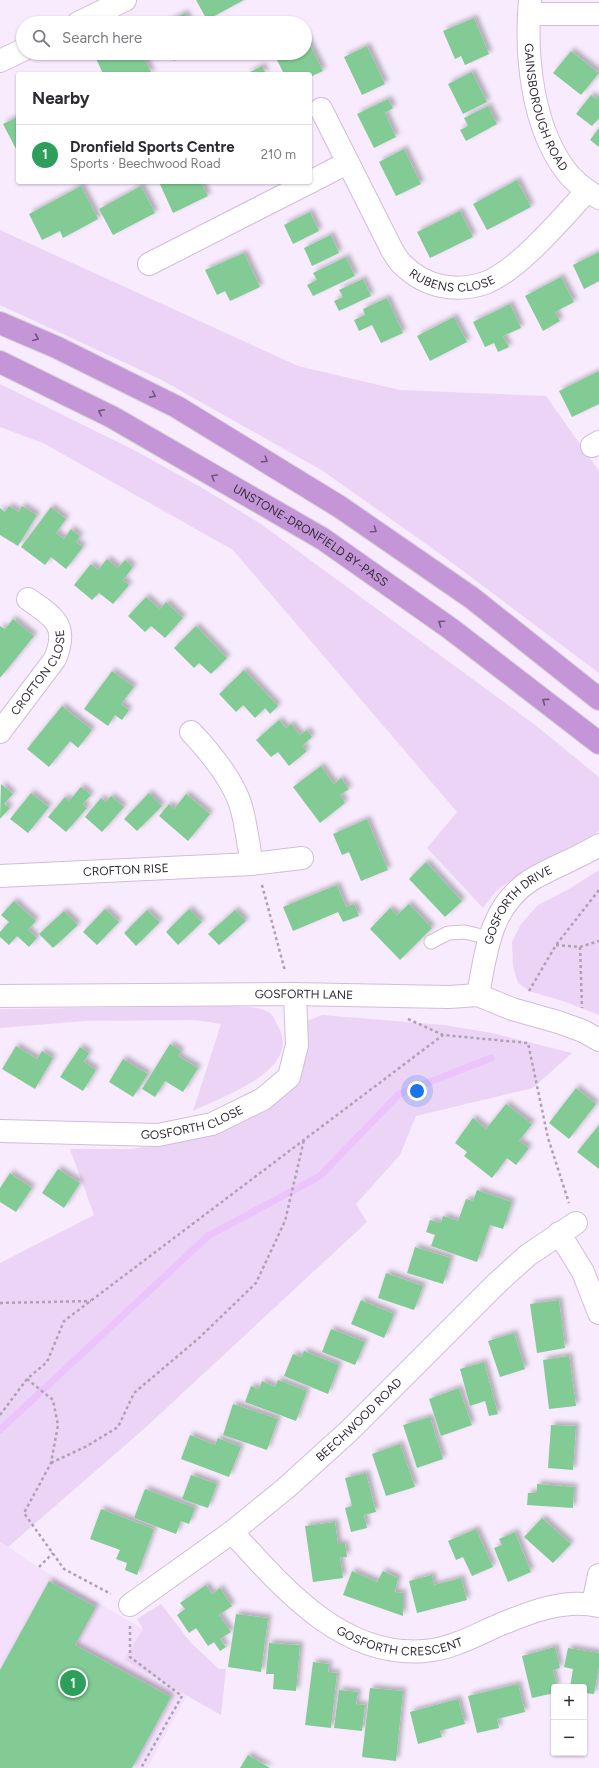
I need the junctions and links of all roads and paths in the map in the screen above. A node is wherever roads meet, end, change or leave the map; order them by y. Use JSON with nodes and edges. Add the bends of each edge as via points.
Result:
{"nodes":[{"id":1,"x":125,"y":0,"type":"edge"},
{"id":2,"x":530,"y":7,"type":"edge"},
{"id":3,"x":599,"y":14,"type":"edge"},
{"id":4,"x":92,"y":16,"type":"edge"},
{"id":5,"x":16,"y":53,"type":"edge"},
{"id":6,"x":0,"y":60,"type":"edge"},
{"id":7,"x":315,"y":110,"type":"edge"},
{"id":8,"x":347,"y":163,"type":"junction"},
{"id":9,"x":312,"y":181,"type":"edge"},
{"id":10,"x":306,"y":184,"type":"edge"},
{"id":11,"x":593,"y":194,"type":"edge"},
{"id":12,"x":149,"y":264,"type":"dead end"},
{"id":13,"x":0,"y":323,"type":"edge"},
{"id":14,"x":0,"y":362,"type":"edge"},
{"id":15,"x":28,"y":599,"type":"dead end"},
{"id":16,"x":598,"y":698,"type":"edge"},
{"id":17,"x":0,"y":732,"type":"edge"},
{"id":18,"x":191,"y":732,"type":"dead end"},
{"id":19,"x":599,"y":743,"type":"edge"},
{"id":20,"x":599,"y":845,"type":"edge"},
{"id":21,"x":302,"y":858,"type":"dead end"},
{"id":22,"x":254,"y":864,"type":"junction"},
{"id":23,"x":0,"y":876,"type":"edge"},
{"id":24,"x":599,"y":890,"type":"edge"},
{"id":25,"x":489,"y":938,"type":"junction"},
{"id":26,"x":599,"y":941,"type":"edge"},
{"id":27,"x":431,"y":942,"type":"dead end"},
{"id":28,"x":556,"y":945,"type":"junction"},
{"id":29,"x":580,"y":946,"type":"junction"},
{"id":30,"x":529,"y":991,"type":"dead end"},
{"id":31,"x":293,"y":994,"type":"junction"},
{"id":32,"x":0,"y":996,"type":"edge"},
{"id":33,"x":478,"y":996,"type":"junction"},
{"id":34,"x":591,"y":1036,"type":"edge"},
{"id":35,"x":0,"y":1131,"type":"edge"},
{"id":36,"x":304,"y":1139,"type":"junction"},
{"id":37,"x":568,"y":1228,"type":"junction"},
{"id":38,"x":92,"y":1301,"type":"junction"},
{"id":39,"x":0,"y":1303,"type":"edge"},
{"id":40,"x":599,"y":1313,"type":"edge"},
{"id":41,"x":27,"y":1378,"type":"junction"},
{"id":42,"x":0,"y":1414,"type":"edge"},
{"id":43,"x":51,"y":1463,"type":"junction"},
{"id":44,"x":232,"y":1532,"type":"junction"},
{"id":45,"x":53,"y":1553,"type":"junction"},
{"id":46,"x":39,"y":1567,"type":"dead end"},
{"id":47,"x":599,"y":1575,"type":"edge"},
{"id":48,"x":130,"y":1605,"type":"junction"},
{"id":49,"x":596,"y":1605,"type":"edge"},
{"id":50,"x":141,"y":1768,"type":"edge"}],
"edges":[{"from":1,"to":4,"type":"street"},
{"from":2,"to":3,"type":"street"},
{"from":2,"to":11,"type":"street","name":"GAINSBOROUGH ROAD","via":[[530,72],[538,108],[551,146],[566,171]]},
{"from":5,"to":6,"type":"street"},
{"from":7,"to":8,"type":"street","name":"RUBENS CLOSE"},
{"from":8,"to":9,"type":"street"},
{"from":8,"to":11,"type":"street","name":"RUBENS CLOSE","via":[[402,265],[422,280],[443,287],[462,287],[485,282],[504,272]]},
{"from":10,"to":12,"type":"street"},
{"from":13,"to":16,"type":"highway","one_way":true,"via":[[56,347],[177,407],[340,507],[472,598]]},
{"from":19,"to":14,"type":"highway","name":"UNSTONE-DRONFIELD BY-PASS","one_way":true,"via":[[450,629],[323,539],[112,417]]},
{"from":15,"to":17,"type":"street","name":"CROFTON CLOSE","via":[[58,624],[62,635],[60,646],[55,658]]},
{"from":18,"to":22,"type":"street","via":[[219,766],[240,804]]},
{"from":20,"to":25,"type":"street","name":"GOSFORTH DRIVE","via":[[530,880],[511,896],[499,913]]},
{"from":21,"to":22,"type":"street","name":"CROFTON RISE"},
{"from":22,"to":23,"type":"street","name":"CROFTON RISE"},
{"from":22,"to":31,"type":"path"},
{"from":24,"to":28,"type":"path"},
{"from":25,"to":27,"type":"lane","via":[[465,932],[448,933]]},
{"from":25,"to":33,"type":"street","name":"GOSFORTH DRIVE"},
{"from":26,"to":29,"type":"path"},
{"from":28,"to":29,"type":"path"},
{"from":28,"to":30,"type":"path"},
{"from":29,"to":34,"type":"path"},
{"from":31,"to":32,"type":"street","name":"GOSFORTH LANE"},
{"from":31,"to":33,"type":"street","name":"GOSFORTH LANE"},
{"from":31,"to":35,"type":"street","name":"GOSFORTH CLOSE","via":[[297,1045],[289,1077],[263,1098],[212,1124],[158,1135]]},
{"from":33,"to":34,"type":"street","name":"GOSFORTH LANE","via":[[558,1022]]},
{"from":36,"to":37,"type":"path","via":[[443,1035],[528,1043]]},
{"from":36,"to":38,"type":"path"},
{"from":36,"to":43,"type":"path","via":[[285,1221],[256,1283],[199,1338],[134,1393],[118,1427],[87,1446]]},
{"from":37,"to":40,"type":"street"},
{"from":37,"to":44,"type":"street","name":"BEECHWOOD ROAD","via":[[523,1259],[350,1430],[286,1488]]},
{"from":38,"to":39,"type":"path"},
{"from":38,"to":41,"type":"path","via":[[64,1321],[47,1362]]},
{"from":41,"to":42,"type":"path"},
{"from":41,"to":43,"type":"path","via":[[53,1400],[58,1425]]},
{"from":43,"to":45,"type":"path","via":[[24,1513]]},
{"from":44,"to":48,"type":"street","name":"BEECHWOOD ROAD"},
{"from":44,"to":49,"type":"street","name":"GOSFORTH CRESCENT","via":[[279,1584],[320,1618],[358,1641],[395,1651],[427,1651],[458,1643],[528,1613],[562,1604]]},
{"from":45,"to":46,"type":"path"},
{"from":45,"to":48,"type":"path","via":[[64,1569]]},
{"from":47,"to":49,"type":"street"},
{"from":48,"to":50,"type":"path","via":[[130,1656],[182,1696]]}]}
